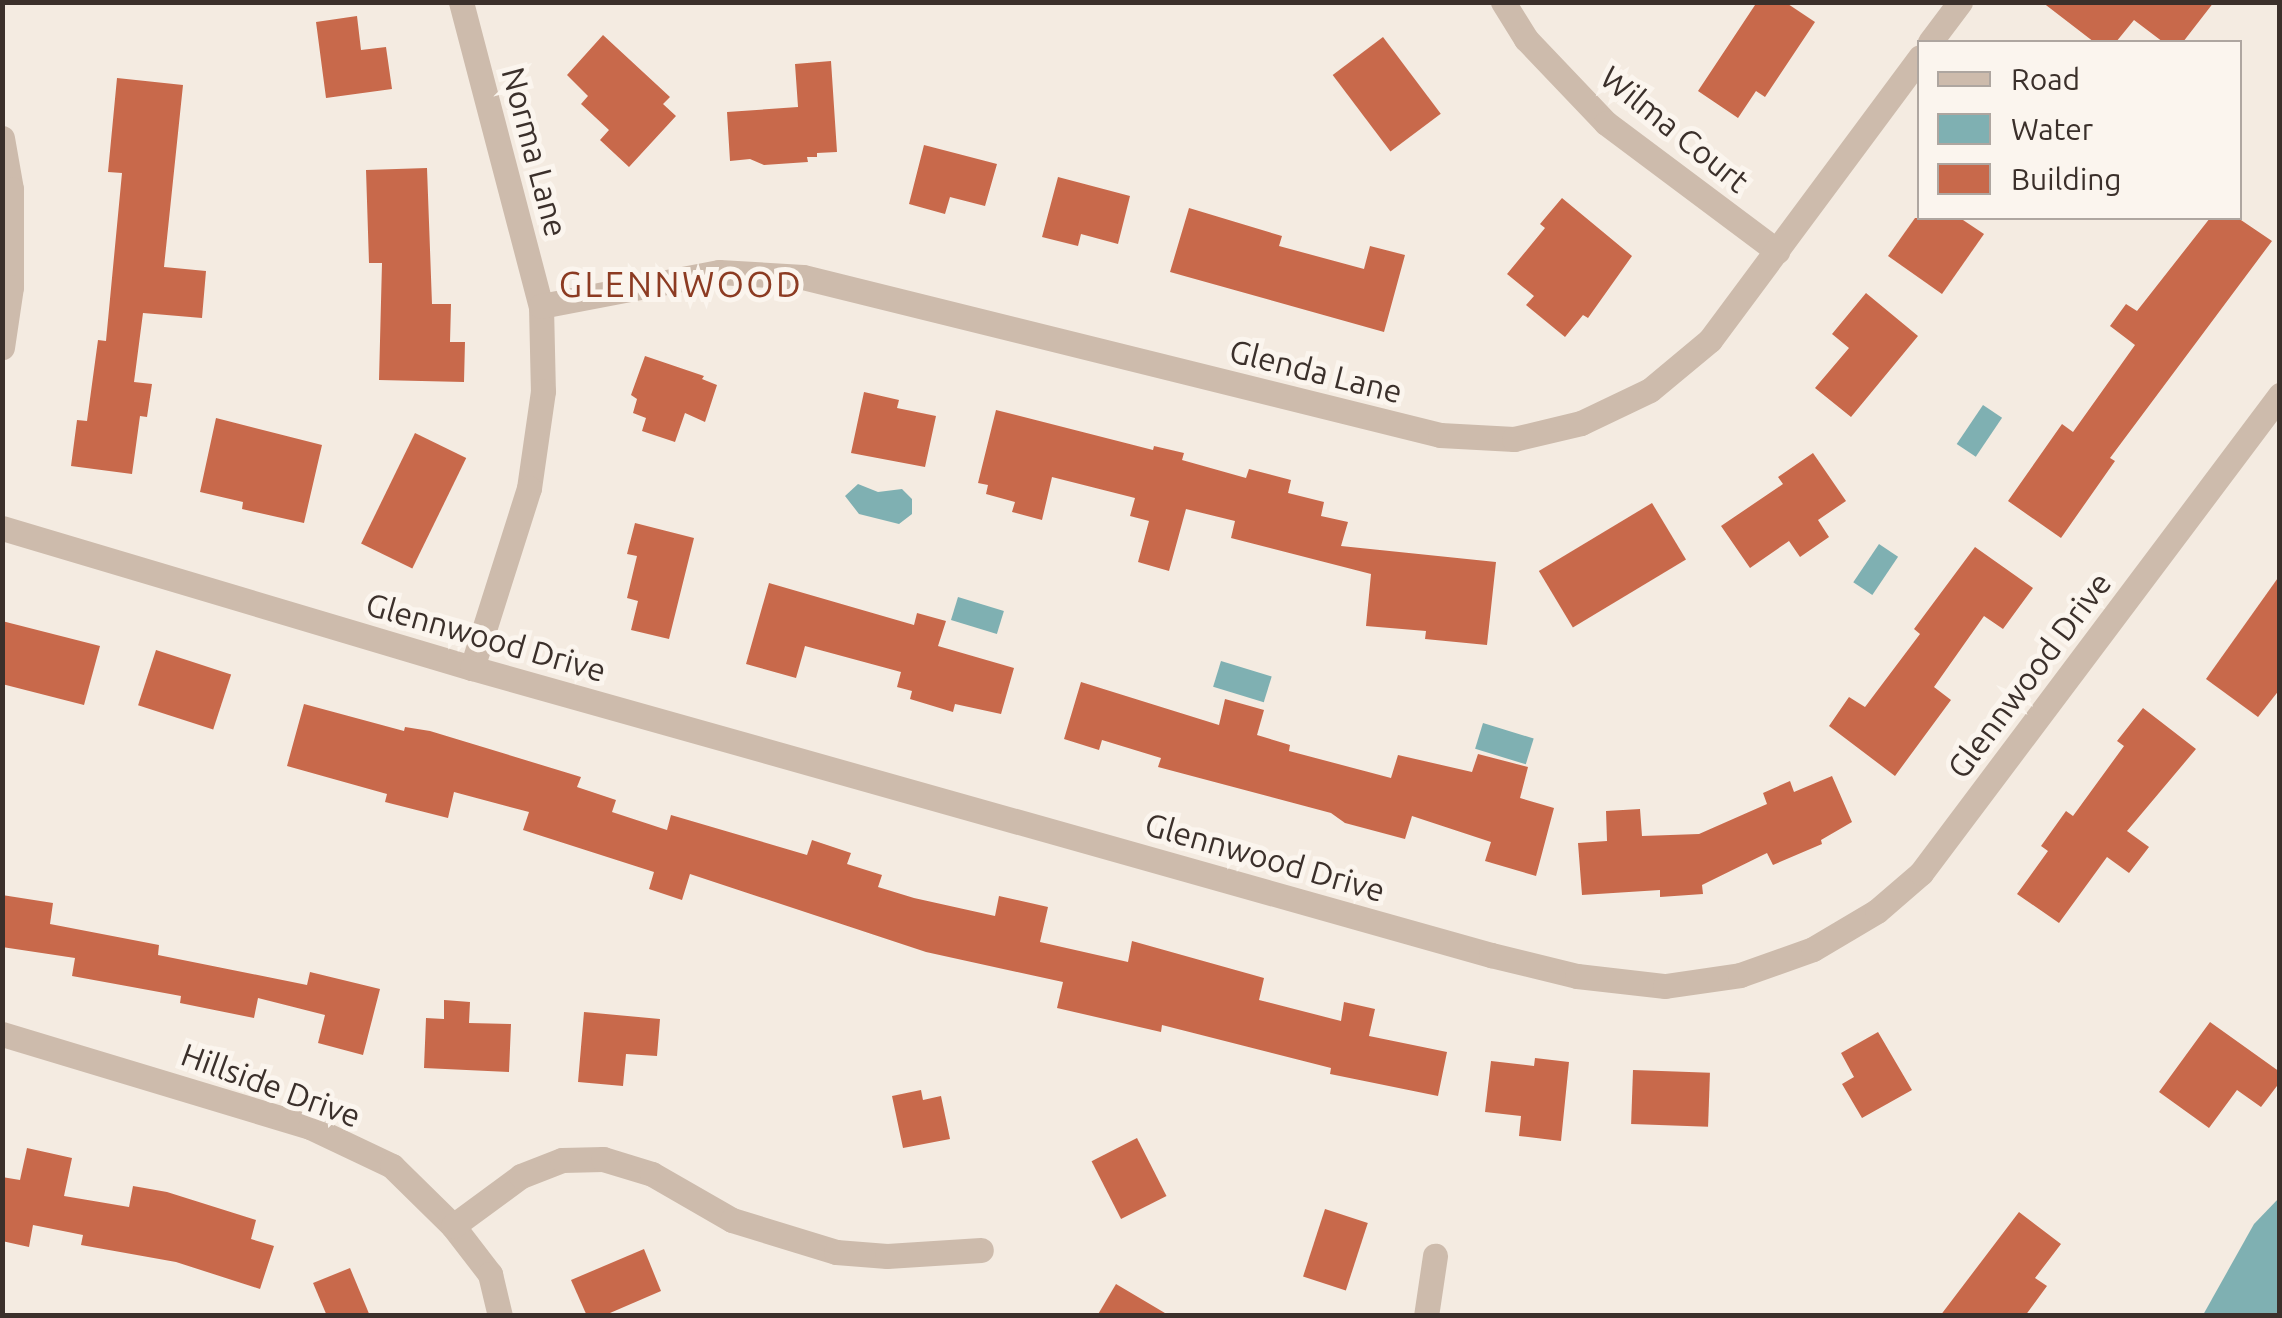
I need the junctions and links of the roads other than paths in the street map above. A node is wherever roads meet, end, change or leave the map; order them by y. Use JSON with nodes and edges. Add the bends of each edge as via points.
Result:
{"nodes":[{"id":1,"x":461,"y":2,"type":"edge"},
{"id":2,"x":1503,"y":2,"type":"edge"},
{"id":3,"x":1960,"y":2,"type":"edge"},
{"id":4,"x":1932,"y":40,"type":"edge"},
{"id":5,"x":1917,"y":61,"type":"edge"},
{"id":6,"x":2,"y":138,"type":"edge"},
{"id":7,"x":1776,"y":251,"type":"junction"},
{"id":8,"x":541,"y":306,"type":"junction"},
{"id":9,"x":2,"y":347,"type":"edge"},
{"id":10,"x":2280,"y":394,"type":"edge"},
{"id":11,"x":2,"y":528,"type":"edge"},
{"id":12,"x":472,"y":668,"type":"junction"},
{"id":13,"x":2,"y":1034,"type":"edge"},
{"id":14,"x":452,"y":1226,"type":"junction"},
{"id":15,"x":981,"y":1250,"type":"dead end"},
{"id":16,"x":1435,"y":1256,"type":"dead end"},
{"id":17,"x":500,"y":1316,"type":"edge"},
{"id":18,"x":1426,"y":1316,"type":"edge"}],
"edges":[{"from":1,"to":8,"type":"street","name":"Norma Lane"},
{"from":2,"to":7,"type":"street","name":"Wilma Court","via":[[1526,38],[1606,123]]},
{"from":3,"to":4,"type":"street"},
{"from":5,"to":7,"type":"street","name":"Glenda Lane"},
{"from":6,"to":9,"type":"street","via":[[11,189],[11,268]]},
{"from":7,"to":8,"type":"street","name":"Glenda Lane","via":[[1710,340],[1650,390],[1581,423],[1514,439],[1440,435],[803,277],[720,272]]},
{"from":8,"to":12,"type":"street","name":"Norma Lane","via":[[543,391],[529,488]]},
{"from":10,"to":12,"type":"street","name":"Glennwood Drive","via":[[1921,873],[1877,911],[1813,949],[1740,975],[1684,984],[1577,976],[1508,959]]},
{"from":11,"to":12,"type":"street","name":"Glennwood Drive"},
{"from":13,"to":14,"type":"street","name":"Hillside Drive","via":[[310,1127],[392,1166]]},
{"from":14,"to":15,"type":"street","via":[[521,1176],[562,1160],[603,1159],[652,1174],[732,1220],[836,1252]]},
{"from":14,"to":17,"type":"street","name":"Hillside Drive","via":[[490,1274]]},
{"from":16,"to":18,"type":"street"}]}
